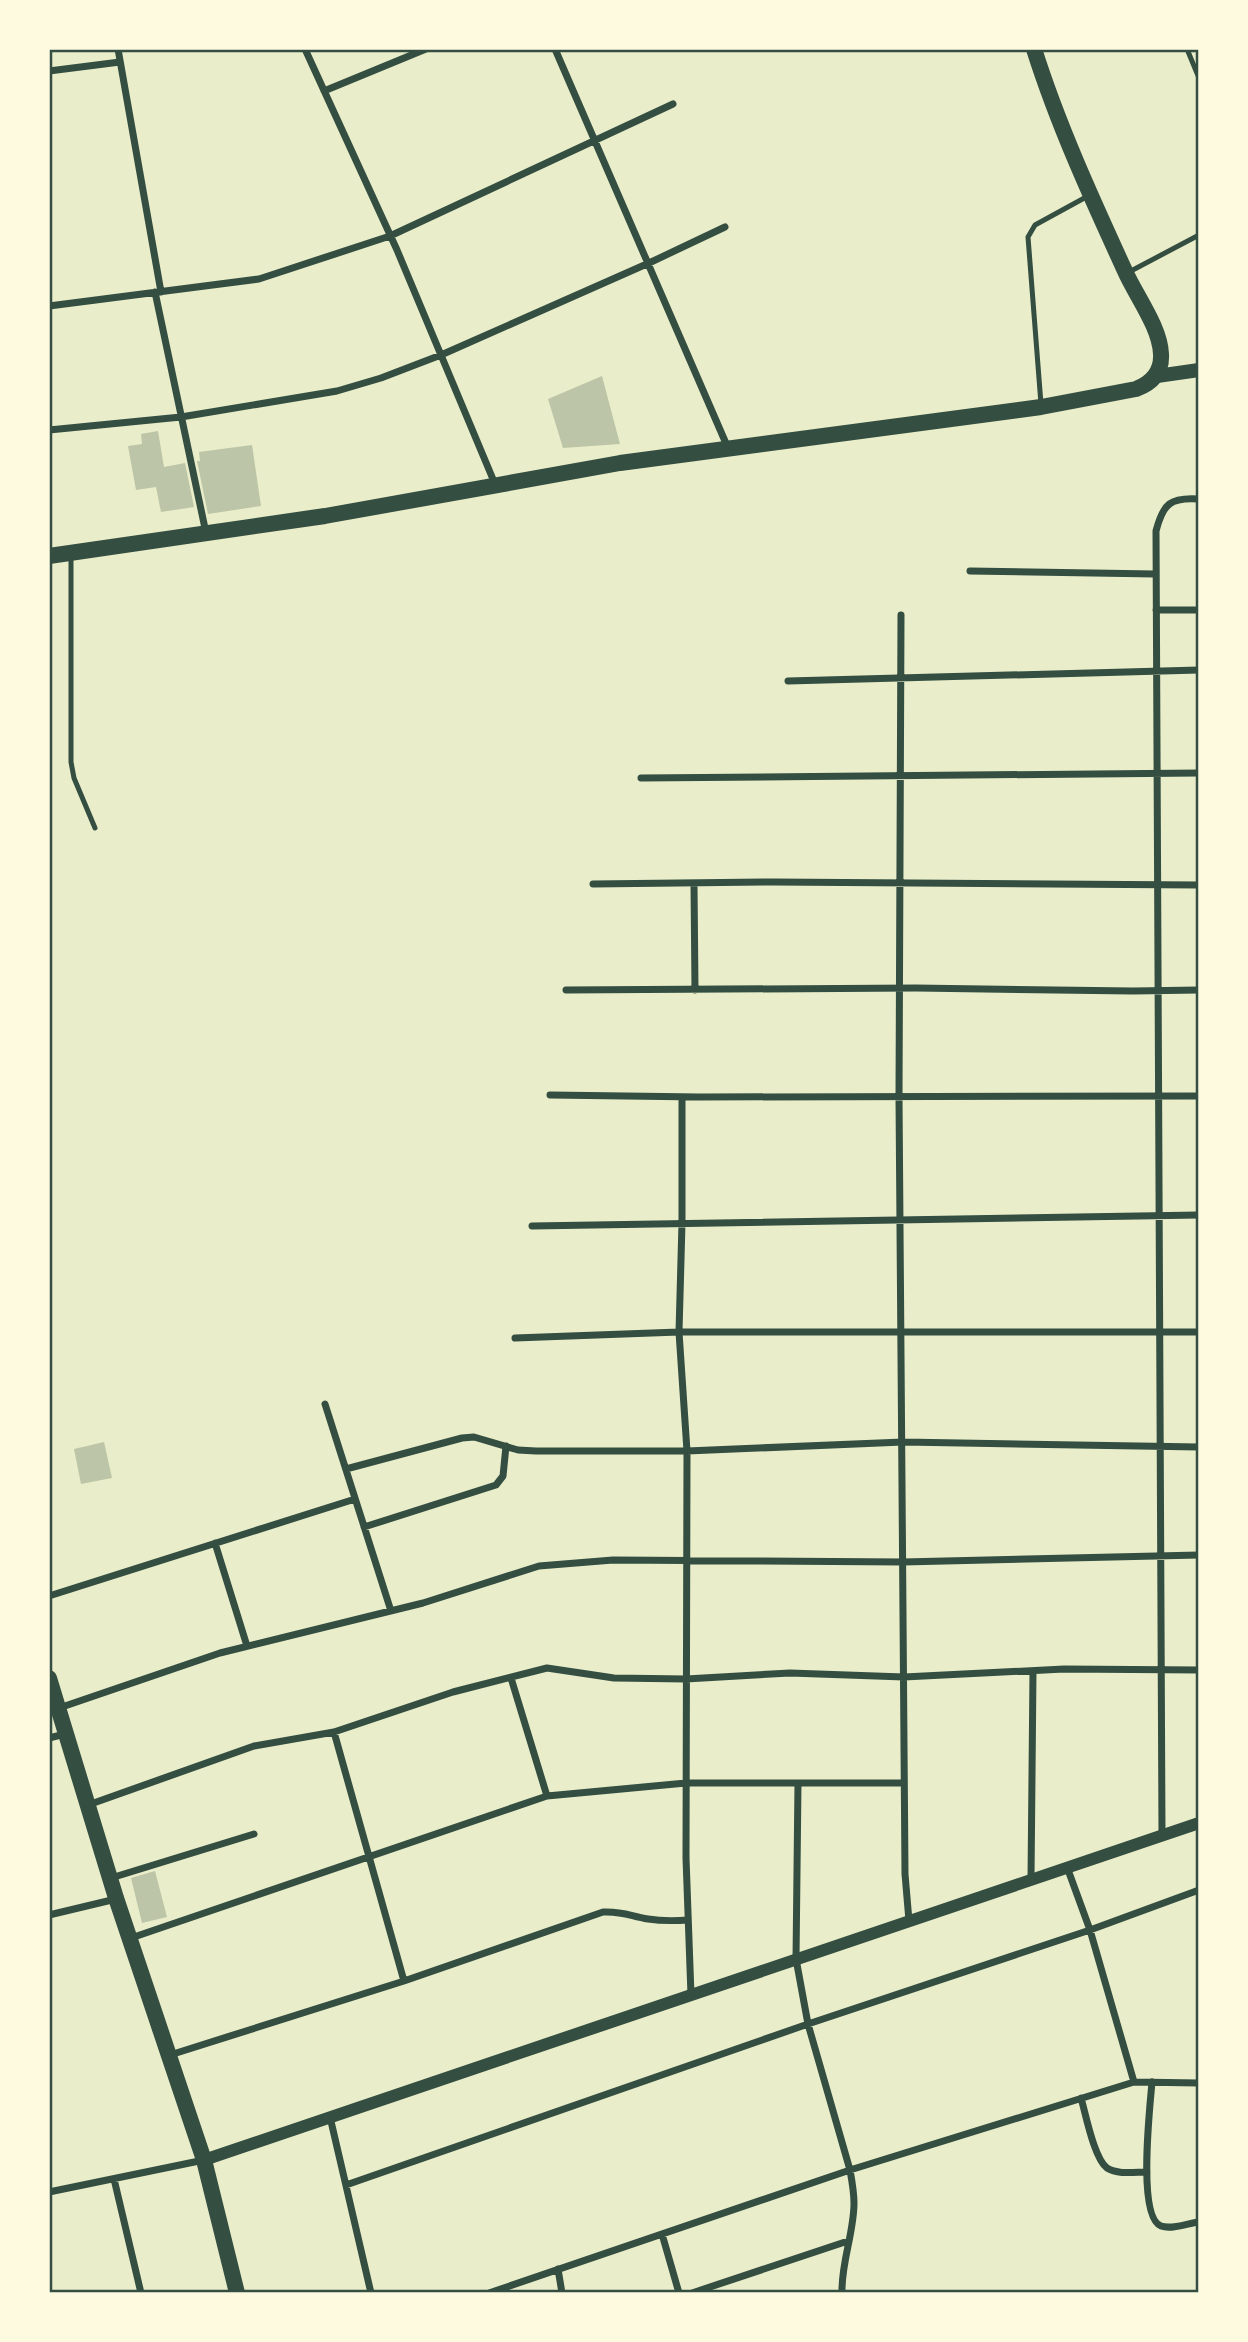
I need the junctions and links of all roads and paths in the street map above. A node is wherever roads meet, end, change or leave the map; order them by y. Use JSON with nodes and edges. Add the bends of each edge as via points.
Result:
{"nodes":[{"id":1,"x":118,"y":49,"type":"edge"},
{"id":2,"x":305,"y":49,"type":"edge"},
{"id":3,"x":426,"y":49,"type":"edge"},
{"id":4,"x":555,"y":49,"type":"edge"},
{"id":5,"x":1034,"y":49,"type":"edge"},
{"id":6,"x":1187,"y":49,"type":"edge"},
{"id":7,"x":120,"y":62,"type":"junction"},
{"id":8,"x":49,"y":71,"type":"edge"},
{"id":9,"x":1199,"y":78,"type":"edge"},
{"id":10,"x":324,"y":91,"type":"junction"},
{"id":11,"x":673,"y":104,"type":"dead end"},
{"id":12,"x":595,"y":141,"type":"junction"},
{"id":13,"x":1091,"y":194,"type":"junction"},
{"id":14,"x":725,"y":227,"type":"dead end"},
{"id":15,"x":1199,"y":234,"type":"edge"},
{"id":16,"x":390,"y":236,"type":"junction"},
{"id":17,"x":649,"y":263,"type":"junction"},
{"id":18,"x":1126,"y":274,"type":"junction"},
{"id":19,"x":158,"y":292,"type":"junction"},
{"id":20,"x":49,"y":306,"type":"edge"},
{"id":21,"x":441,"y":355,"type":"junction"},
{"id":22,"x":1199,"y":370,"type":"edge"},
{"id":23,"x":1157,"y":376,"type":"junction"},
{"id":24,"x":1041,"y":407,"type":"junction"},
{"id":25,"x":181,"y":417,"type":"junction"},
{"id":26,"x":49,"y":430,"type":"edge"},
{"id":27,"x":728,"y":448,"type":"junction"},
{"id":28,"x":496,"y":485,"type":"junction"},
{"id":29,"x":1199,"y":499,"type":"edge"},
{"id":30,"x":206,"y":533,"type":"junction"},
{"id":31,"x":71,"y":553,"type":"junction"},
{"id":32,"x":49,"y":556,"type":"edge"},
{"id":33,"x":971,"y":571,"type":"dead end"},
{"id":34,"x":1156,"y":574,"type":"junction"},
{"id":35,"x":1156,"y":610,"type":"junction"},
{"id":36,"x":1199,"y":610,"type":"edge"},
{"id":37,"x":901,"y":615,"type":"dead end"},
{"id":38,"x":1158,"y":670,"type":"junction"},
{"id":39,"x":1199,"y":670,"type":"edge"},
{"id":40,"x":900,"y":678,"type":"junction"},
{"id":41,"x":788,"y":681,"type":"dead end"},
{"id":42,"x":1199,"y":773,"type":"edge"},
{"id":43,"x":1158,"y":774,"type":"junction"},
{"id":44,"x":902,"y":775,"type":"junction"},
{"id":45,"x":641,"y":778,"type":"dead end"},
{"id":46,"x":95,"y":828,"type":"dead end"},
{"id":47,"x":694,"y":883,"type":"junction"},
{"id":48,"x":899,"y":883,"type":"junction"},
{"id":49,"x":593,"y":884,"type":"dead end"},
{"id":50,"x":1160,"y":885,"type":"junction"},
{"id":51,"x":1199,"y":885,"type":"edge"},
{"id":52,"x":901,"y":988,"type":"junction"},
{"id":53,"x":566,"y":990,"type":"dead end"},
{"id":54,"x":695,"y":990,"type":"junction"},
{"id":55,"x":1199,"y":990,"type":"edge"},
{"id":56,"x":1159,"y":991,"type":"junction"},
{"id":57,"x":550,"y":1095,"type":"dead end"},
{"id":58,"x":1158,"y":1096,"type":"junction"},
{"id":59,"x":1199,"y":1096,"type":"edge"},
{"id":60,"x":682,"y":1097,"type":"junction"},
{"id":61,"x":899,"y":1097,"type":"junction"},
{"id":62,"x":1159,"y":1216,"type":"junction"},
{"id":63,"x":1199,"y":1216,"type":"edge"},
{"id":64,"x":901,"y":1219,"type":"junction"},
{"id":65,"x":682,"y":1223,"type":"junction"},
{"id":66,"x":532,"y":1226,"type":"dead end"},
{"id":67,"x":902,"y":1331,"type":"junction"},
{"id":68,"x":679,"y":1332,"type":"junction"},
{"id":69,"x":1199,"y":1332,"type":"edge"},
{"id":70,"x":1159,"y":1333,"type":"junction"},
{"id":71,"x":515,"y":1338,"type":"dead end"},
{"id":72,"x":325,"y":1404,"type":"dead end"},
{"id":73,"x":903,"y":1442,"type":"junction"},
{"id":74,"x":506,"y":1447,"type":"junction"},
{"id":75,"x":1199,"y":1447,"type":"edge"},
{"id":76,"x":1160,"y":1448,"type":"junction"},
{"id":77,"x":687,"y":1451,"type":"junction"},
{"id":78,"x":346,"y":1469,"type":"junction"},
{"id":79,"x":355,"y":1499,"type":"junction"},
{"id":80,"x":364,"y":1527,"type":"junction"},
{"id":81,"x":215,"y":1543,"type":"junction"},
{"id":82,"x":1160,"y":1555,"type":"junction"},
{"id":83,"x":1199,"y":1555,"type":"edge"},
{"id":84,"x":686,"y":1562,"type":"junction"},
{"id":85,"x":903,"y":1562,"type":"junction"},
{"id":86,"x":49,"y":1595,"type":"edge"},
{"id":87,"x":391,"y":1611,"type":"junction"},
{"id":88,"x":247,"y":1646,"type":"junction"},
{"id":89,"x":1161,"y":1670,"type":"junction"},
{"id":90,"x":1199,"y":1670,"type":"edge"},
{"id":91,"x":1033,"y":1671,"type":"junction"},
{"id":92,"x":904,"y":1677,"type":"junction"},
{"id":93,"x":49,"y":1678,"type":"edge"},
{"id":94,"x":511,"y":1678,"type":"junction"},
{"id":95,"x":686,"y":1679,"type":"junction"},
{"id":96,"x":58,"y":1708,"type":"junction"},
{"id":97,"x":334,"y":1732,"type":"junction"},
{"id":98,"x":66,"y":1734,"type":"junction"},
{"id":99,"x":49,"y":1738,"type":"edge"},
{"id":100,"x":686,"y":1783,"type":"junction"},
{"id":101,"x":798,"y":1783,"type":"junction"},
{"id":102,"x":904,"y":1783,"type":"junction"},
{"id":103,"x":547,"y":1796,"type":"junction"},
{"id":104,"x":88,"y":1805,"type":"junction"},
{"id":105,"x":1199,"y":1823,"type":"edge"},
{"id":106,"x":254,"y":1834,"type":"dead end"},
{"id":107,"x":1162,"y":1835,"type":"junction"},
{"id":108,"x":369,"y":1857,"type":"junction"},
{"id":109,"x":1067,"y":1867,"type":"junction"},
{"id":110,"x":110,"y":1878,"type":"junction"},
{"id":111,"x":1031,"y":1880,"type":"junction"},
{"id":112,"x":1199,"y":1891,"type":"edge"},
{"id":113,"x":116,"y":1898,"type":"junction"},
{"id":114,"x":49,"y":1914,"type":"edge"},
{"id":115,"x":688,"y":1920,"type":"junction"},
{"id":116,"x":909,"y":1921,"type":"junction"},
{"id":117,"x":1090,"y":1930,"type":"junction"},
{"id":118,"x":130,"y":1939,"type":"junction"},
{"id":119,"x":796,"y":1959,"type":"junction"},
{"id":120,"x":404,"y":1981,"type":"junction"},
{"id":121,"x":691,"y":1995,"type":"junction"},
{"id":122,"x":808,"y":2024,"type":"junction"},
{"id":123,"x":169,"y":2055,"type":"junction"},
{"id":124,"x":1134,"y":2082,"type":"junction"},
{"id":125,"x":1152,"y":2082,"type":"junction"},
{"id":126,"x":1199,"y":2083,"type":"edge"},
{"id":127,"x":1081,"y":2098,"type":"junction"},
{"id":128,"x":330,"y":2117,"type":"junction"},
{"id":129,"x":204,"y":2160,"type":"junction"},
{"id":130,"x":850,"y":2170,"type":"junction"},
{"id":131,"x":1147,"y":2172,"type":"junction"},
{"id":132,"x":114,"y":2179,"type":"junction"},
{"id":133,"x":346,"y":2185,"type":"junction"},
{"id":134,"x":49,"y":2192,"type":"edge"},
{"id":135,"x":1199,"y":2222,"type":"edge"},
{"id":136,"x":662,"y":2234,"type":"junction"},
{"id":137,"x":848,"y":2241,"type":"junction"},
{"id":138,"x":558,"y":2269,"type":"junction"},
{"id":139,"x":840,"y":2292,"type":"edge"},
{"id":140,"x":141,"y":2293,"type":"edge"},
{"id":141,"x":237,"y":2293,"type":"edge"},
{"id":142,"x":371,"y":2293,"type":"edge"},
{"id":143,"x":489,"y":2293,"type":"edge"},
{"id":144,"x":562,"y":2293,"type":"edge"},
{"id":145,"x":679,"y":2293,"type":"edge"},
{"id":146,"x":692,"y":2293,"type":"edge"}],
"edges":[{"from":1,"to":7,"type":"street"},
{"from":2,"to":10,"type":"street"},
{"from":3,"to":10,"type":"street"},
{"from":4,"to":12,"type":"street"},
{"from":5,"to":13,"type":"main road"},
{"from":6,"to":9,"type":"lane"},
{"from":7,"to":8,"type":"street"},
{"from":7,"to":19,"type":"street"},
{"from":10,"to":16,"type":"street"},
{"from":11,"to":12,"type":"street"},
{"from":12,"to":16,"type":"street"},
{"from":12,"to":17,"type":"street"},
{"from":13,"to":18,"type":"main road"},
{"from":13,"to":24,"type":"lane","via":[[1035,225],[1028,237]]},
{"from":14,"to":17,"type":"street"},
{"from":15,"to":18,"type":"lane"},
{"from":16,"to":19,"type":"street","via":[[259,279]]},
{"from":16,"to":21,"type":"street"},
{"from":17,"to":21,"type":"street"},
{"from":17,"to":27,"type":"street"},
{"from":18,"to":23,"type":"main road","via":[[1159,338],[1162,356]]},
{"from":19,"to":20,"type":"street"},
{"from":19,"to":25,"type":"street"},
{"from":21,"to":25,"type":"street","via":[[337,391]]},
{"from":21,"to":28,"type":"street"},
{"from":22,"to":23,"type":"main road"},
{"from":23,"to":24,"type":"main road","via":[[1136,389]]},
{"from":24,"to":27,"type":"main road"},
{"from":25,"to":26,"type":"street"},
{"from":25,"to":30,"type":"street"},
{"from":27,"to":28,"type":"main road"},
{"from":28,"to":30,"type":"main road"},
{"from":29,"to":34,"type":"street","via":[[1174,501],[1161,512]]},
{"from":30,"to":31,"type":"main road"},
{"from":31,"to":32,"type":"main road"},
{"from":31,"to":46,"type":"lane","via":[[71,762]]},
{"from":33,"to":34,"type":"street"},
{"from":34,"to":35,"type":"street"},
{"from":35,"to":36,"type":"street"},
{"from":35,"to":38,"type":"street"},
{"from":37,"to":40,"type":"street"},
{"from":38,"to":39,"type":"street"},
{"from":38,"to":40,"type":"street"},
{"from":38,"to":43,"type":"street"},
{"from":40,"to":41,"type":"street"},
{"from":40,"to":44,"type":"street"},
{"from":42,"to":43,"type":"street"},
{"from":43,"to":44,"type":"street"},
{"from":43,"to":50,"type":"street"},
{"from":44,"to":45,"type":"street"},
{"from":44,"to":48,"type":"street"},
{"from":47,"to":48,"type":"street"},
{"from":47,"to":49,"type":"street"},
{"from":47,"to":54,"type":"street"},
{"from":48,"to":50,"type":"street"},
{"from":48,"to":52,"type":"street"},
{"from":50,"to":51,"type":"street"},
{"from":50,"to":56,"type":"street"},
{"from":52,"to":54,"type":"street"},
{"from":52,"to":56,"type":"street"},
{"from":52,"to":61,"type":"street"},
{"from":53,"to":54,"type":"street"},
{"from":55,"to":56,"type":"street"},
{"from":56,"to":58,"type":"street"},
{"from":57,"to":60,"type":"street"},
{"from":58,"to":59,"type":"street"},
{"from":58,"to":61,"type":"street"},
{"from":58,"to":62,"type":"street"},
{"from":60,"to":61,"type":"street"},
{"from":60,"to":65,"type":"street"},
{"from":61,"to":64,"type":"street"},
{"from":62,"to":63,"type":"street"},
{"from":62,"to":64,"type":"street"},
{"from":62,"to":70,"type":"street"},
{"from":64,"to":65,"type":"street"},
{"from":64,"to":67,"type":"street"},
{"from":65,"to":66,"type":"street"},
{"from":65,"to":68,"type":"street"},
{"from":67,"to":68,"type":"street"},
{"from":67,"to":70,"type":"street"},
{"from":67,"to":73,"type":"street"},
{"from":68,"to":71,"type":"street"},
{"from":68,"to":77,"type":"street"},
{"from":69,"to":70,"type":"street"},
{"from":70,"to":76,"type":"street"},
{"from":72,"to":78,"type":"street"},
{"from":73,"to":76,"type":"street"},
{"from":73,"to":77,"type":"street"},
{"from":73,"to":85,"type":"street"},
{"from":74,"to":77,"type":"street"},
{"from":74,"to":78,"type":"street","via":[[463,1438]]},
{"from":74,"to":80,"type":"street","via":[[503,1476],[496,1485]]},
{"from":75,"to":76,"type":"street"},
{"from":76,"to":82,"type":"street"},
{"from":77,"to":84,"type":"street"},
{"from":78,"to":79,"type":"street"},
{"from":79,"to":80,"type":"street"},
{"from":79,"to":81,"type":"street"},
{"from":80,"to":87,"type":"street"},
{"from":81,"to":86,"type":"street"},
{"from":81,"to":88,"type":"street"},
{"from":82,"to":83,"type":"street"},
{"from":82,"to":85,"type":"street"},
{"from":82,"to":89,"type":"street"},
{"from":84,"to":85,"type":"street"},
{"from":84,"to":87,"type":"street","via":[[613,1560],[539,1566]]},
{"from":84,"to":95,"type":"street"},
{"from":85,"to":92,"type":"street"},
{"from":87,"to":88,"type":"street"},
{"from":88,"to":96,"type":"street"},
{"from":89,"to":90,"type":"street"},
{"from":89,"to":91,"type":"street"},
{"from":89,"to":107,"type":"street"},
{"from":91,"to":92,"type":"street"},
{"from":91,"to":111,"type":"street"},
{"from":92,"to":95,"type":"street","via":[[790,1673]]},
{"from":92,"to":102,"type":"street"},
{"from":93,"to":96,"type":"main road"},
{"from":94,"to":95,"type":"street","via":[[547,1668],[614,1678]]},
{"from":94,"to":97,"type":"street","via":[[453,1692]]},
{"from":94,"to":103,"type":"street"},
{"from":95,"to":100,"type":"street"},
{"from":96,"to":98,"type":"main road"},
{"from":97,"to":104,"type":"street","via":[[254,1746]]},
{"from":97,"to":108,"type":"street"},
{"from":98,"to":99,"type":"street"},
{"from":98,"to":104,"type":"main road"},
{"from":100,"to":101,"type":"street"},
{"from":100,"to":103,"type":"street"},
{"from":100,"to":115,"type":"street"},
{"from":101,"to":102,"type":"street"},
{"from":101,"to":119,"type":"street"},
{"from":102,"to":116,"type":"street"},
{"from":103,"to":108,"type":"street"},
{"from":104,"to":110,"type":"main road"},
{"from":105,"to":107,"type":"street"},
{"from":106,"to":110,"type":"street"},
{"from":107,"to":109,"type":"street"},
{"from":108,"to":118,"type":"street"},
{"from":108,"to":120,"type":"street"},
{"from":109,"to":111,"type":"street"},
{"from":109,"to":117,"type":"street"},
{"from":110,"to":113,"type":"main road"},
{"from":111,"to":116,"type":"street"},
{"from":112,"to":117,"type":"street"},
{"from":113,"to":114,"type":"street"},
{"from":113,"to":118,"type":"main road"},
{"from":115,"to":120,"type":"street","via":[[603,1912]]},
{"from":115,"to":121,"type":"street"},
{"from":116,"to":119,"type":"street"},
{"from":117,"to":122,"type":"street"},
{"from":117,"to":124,"type":"street"},
{"from":118,"to":123,"type":"main road"},
{"from":119,"to":121,"type":"street"},
{"from":119,"to":122,"type":"street"},
{"from":120,"to":123,"type":"street"},
{"from":121,"to":128,"type":"street"},
{"from":122,"to":130,"type":"street"},
{"from":122,"to":133,"type":"street"},
{"from":123,"to":129,"type":"main road"},
{"from":124,"to":125,"type":"street"},
{"from":124,"to":127,"type":"street"},
{"from":125,"to":126,"type":"street"},
{"from":125,"to":131,"type":"street"},
{"from":127,"to":130,"type":"street"},
{"from":127,"to":131,"type":"street","via":[[1099,2157],[1107,2168]]},
{"from":128,"to":129,"type":"street"},
{"from":128,"to":133,"type":"street"},
{"from":129,"to":132,"type":"street"},
{"from":129,"to":141,"type":"main road"},
{"from":130,"to":136,"type":"street"},
{"from":130,"to":137,"type":"street","via":[[855,2206]]},
{"from":131,"to":135,"type":"street","via":[[1152,2217],[1159,2225]]},
{"from":132,"to":134,"type":"street"},
{"from":132,"to":140,"type":"street"},
{"from":133,"to":142,"type":"street"},
{"from":136,"to":138,"type":"street"},
{"from":136,"to":145,"type":"street"},
{"from":137,"to":139,"type":"street"},
{"from":137,"to":146,"type":"street"},
{"from":138,"to":143,"type":"street"},
{"from":138,"to":144,"type":"street"}]}
